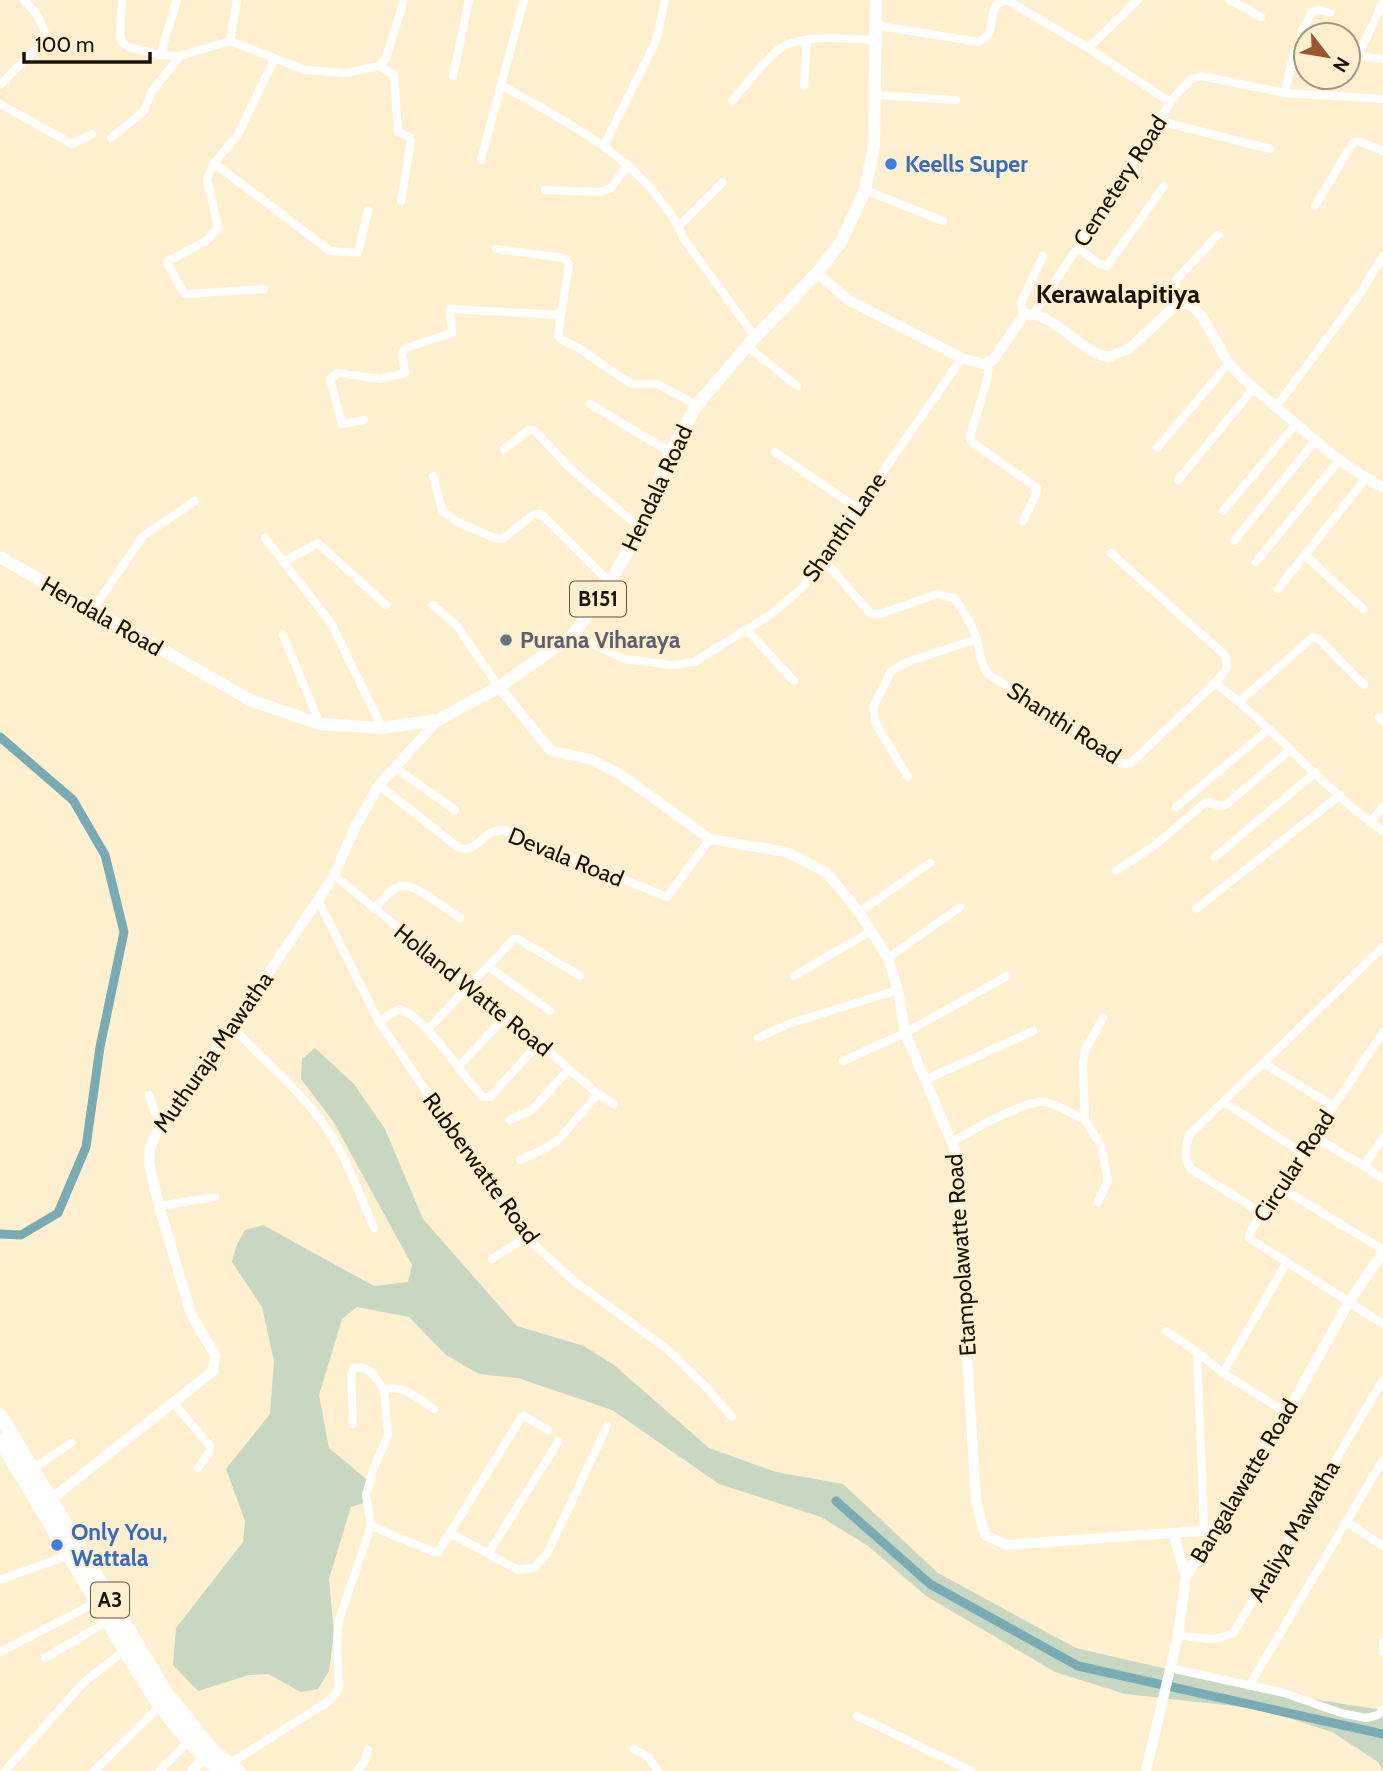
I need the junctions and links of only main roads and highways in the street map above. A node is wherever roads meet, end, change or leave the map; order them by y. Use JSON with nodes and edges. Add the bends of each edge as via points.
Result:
{"nodes":[{"id":1,"x":876,"y":0,"type":"edge"},
{"id":2,"x":0,"y":557,"type":"edge"},
{"id":3,"x":0,"y":1415,"type":"edge"},
{"id":4,"x":0,"y":1440,"type":"edge"},
{"id":5,"x":45,"y":1504,"type":"junction"},
{"id":6,"x":208,"y":1754,"type":"junction"},
{"id":7,"x":229,"y":1769,"type":"edge"}],
"edges":[{"from":1,"to":2,"type":"main road","name":"Hendala Road","number":"B151","via":[[874,146],[865,190],[841,242],[697,405],[670,452],[640,528],[610,583],[573,635],[499,687],[438,720],[382,728],[320,724],[250,700]]},
{"from":3,"to":5,"type":"highway","number":"A3","via":[[32,1468]]},
{"from":4,"to":5,"type":"highway","number":"A3"},
{"from":5,"to":6,"type":"highway","number":"A3"},
{"from":5,"to":6,"type":"highway","number":"A3","via":[[125,1650],[188,1742]]},
{"from":6,"to":7,"type":"highway","number":"A3"}]}
